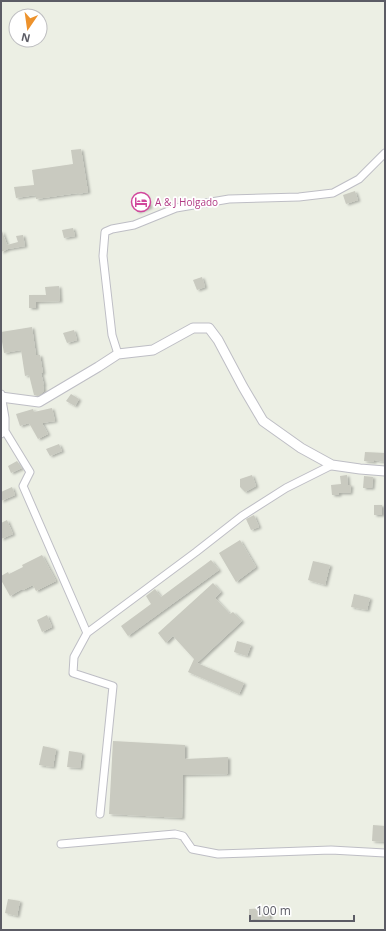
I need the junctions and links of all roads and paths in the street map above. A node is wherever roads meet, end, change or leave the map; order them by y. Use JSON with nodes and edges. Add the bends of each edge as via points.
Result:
{"nodes":[{"id":1,"x":385,"y":153,"type":"edge"},
{"id":2,"x":118,"y":354,"type":"junction"},
{"id":3,"x":1,"y":396,"type":"edge"},
{"id":4,"x":3,"y":433,"type":"edge"},
{"id":5,"x":332,"y":465,"type":"junction"},
{"id":6,"x":385,"y":471,"type":"edge"},
{"id":7,"x":87,"y":633,"type":"junction"},
{"id":8,"x":100,"y":814,"type":"dead end"},
{"id":9,"x":61,"y":844,"type":"dead end"},
{"id":10,"x":385,"y":853,"type":"edge"}],
"edges":[{"from":1,"to":2,"type":"street","via":[[359,179],[333,193],[299,197],[229,199],[176,208],[134,225],[104,232],[103,256],[112,335]]},
{"from":2,"to":3,"type":"street","via":[[39,402]]},
{"from":2,"to":5,"type":"street","via":[[153,350],[193,328],[209,328],[263,421],[301,448]]},
{"from":3,"to":4,"type":"street","via":[[5,418]]},
{"from":4,"to":7,"type":"street","via":[[30,472],[23,486]]},
{"from":5,"to":6,"type":"street"},
{"from":5,"to":7,"type":"street","via":[[286,488],[242,516]]},
{"from":7,"to":8,"type":"street","via":[[74,657],[73,673],[113,686]]},
{"from":9,"to":10,"type":"street","via":[[175,834],[183,836],[192,849],[210,853],[331,850]]}]}
